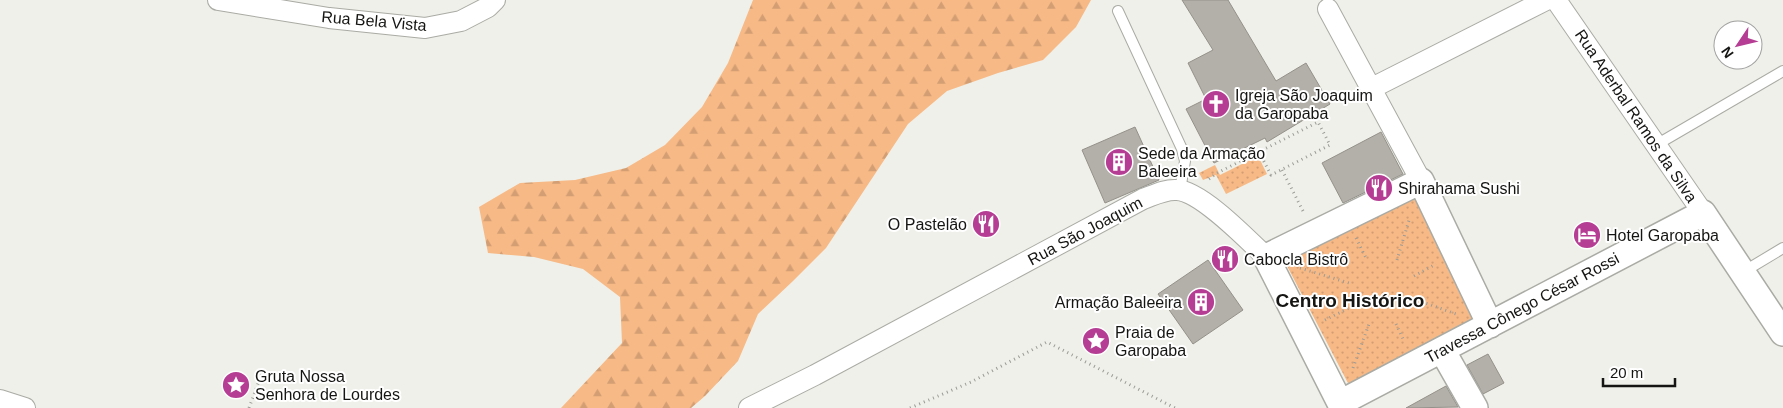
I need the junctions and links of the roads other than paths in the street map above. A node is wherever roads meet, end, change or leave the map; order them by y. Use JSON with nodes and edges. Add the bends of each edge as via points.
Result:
{"nodes":[{"id":1,"x":218,"y":0,"type":"edge"},
{"id":2,"x":495,"y":0,"type":"edge"},
{"id":3,"x":1546,"y":0,"type":"edge"},
{"id":4,"x":1556,"y":0,"type":"edge"},
{"id":5,"x":1328,"y":9,"type":"dead end"},
{"id":6,"x":1118,"y":12,"type":"dead end"},
{"id":7,"x":1783,"y":71,"type":"edge"},
{"id":8,"x":1372,"y":88,"type":"junction"},
{"id":9,"x":1656,"y":145,"type":"junction"},
{"id":10,"x":1421,"y":181,"type":"junction"},
{"id":11,"x":1180,"y":190,"type":"junction"},
{"id":12,"x":1703,"y":213,"type":"junction"},
{"id":13,"x":1783,"y":248,"type":"edge"},
{"id":14,"x":1266,"y":257,"type":"junction"},
{"id":15,"x":1742,"y":272,"type":"junction"},
{"id":16,"x":1490,"y":325,"type":"junction"},
{"id":17,"x":1783,"y":333,"type":"edge"},
{"id":18,"x":1442,"y":350,"type":"junction"},
{"id":19,"x":0,"y":400,"type":"edge"},
{"id":20,"x":25,"y":408,"type":"edge"},
{"id":21,"x":749,"y":408,"type":"edge"},
{"id":22,"x":1475,"y":408,"type":"edge"}],
"edges":[{"from":1,"to":2,"type":"street","name":"Rua Bela Vista","via":[[329,18],[425,28],[461,21]]},
{"from":3,"to":8,"type":"street"},
{"from":4,"to":9,"type":"street","name":"Rua Aderbal Ramos da Silva"},
{"from":5,"to":8,"type":"street"},
{"from":6,"to":11,"type":"lane","via":[[1182,149],[1185,161]]},
{"from":7,"to":9,"type":"lane"},
{"from":8,"to":10,"type":"street"},
{"from":9,"to":12,"type":"street","name":"Rua Aderbal Ramos da Silva"},
{"from":10,"to":14,"type":"street"},
{"from":10,"to":16,"type":"street"},
{"from":11,"to":14,"type":"street","via":[[1212,207]]},
{"from":11,"to":21,"type":"street","name":"Rua São Joaquim","via":[[1168,190],[1143,199]]},
{"from":12,"to":15,"type":"street","name":"Rua Aderbal Ramos da Silva"},
{"from":12,"to":16,"type":"street","name":"Travessa Cônego César Rossi"},
{"from":13,"to":15,"type":"lane"},
{"from":14,"to":18,"type":"street","name":"Travessa Cônego César Rossi","via":[[1340,403]]},
{"from":15,"to":17,"type":"street","name":"Rua Aderbal Ramos da Silva"},
{"from":16,"to":18,"type":"street","name":"Travessa Cônego César Rossi"},
{"from":18,"to":22,"type":"street"},
{"from":19,"to":20,"type":"street"}]}
